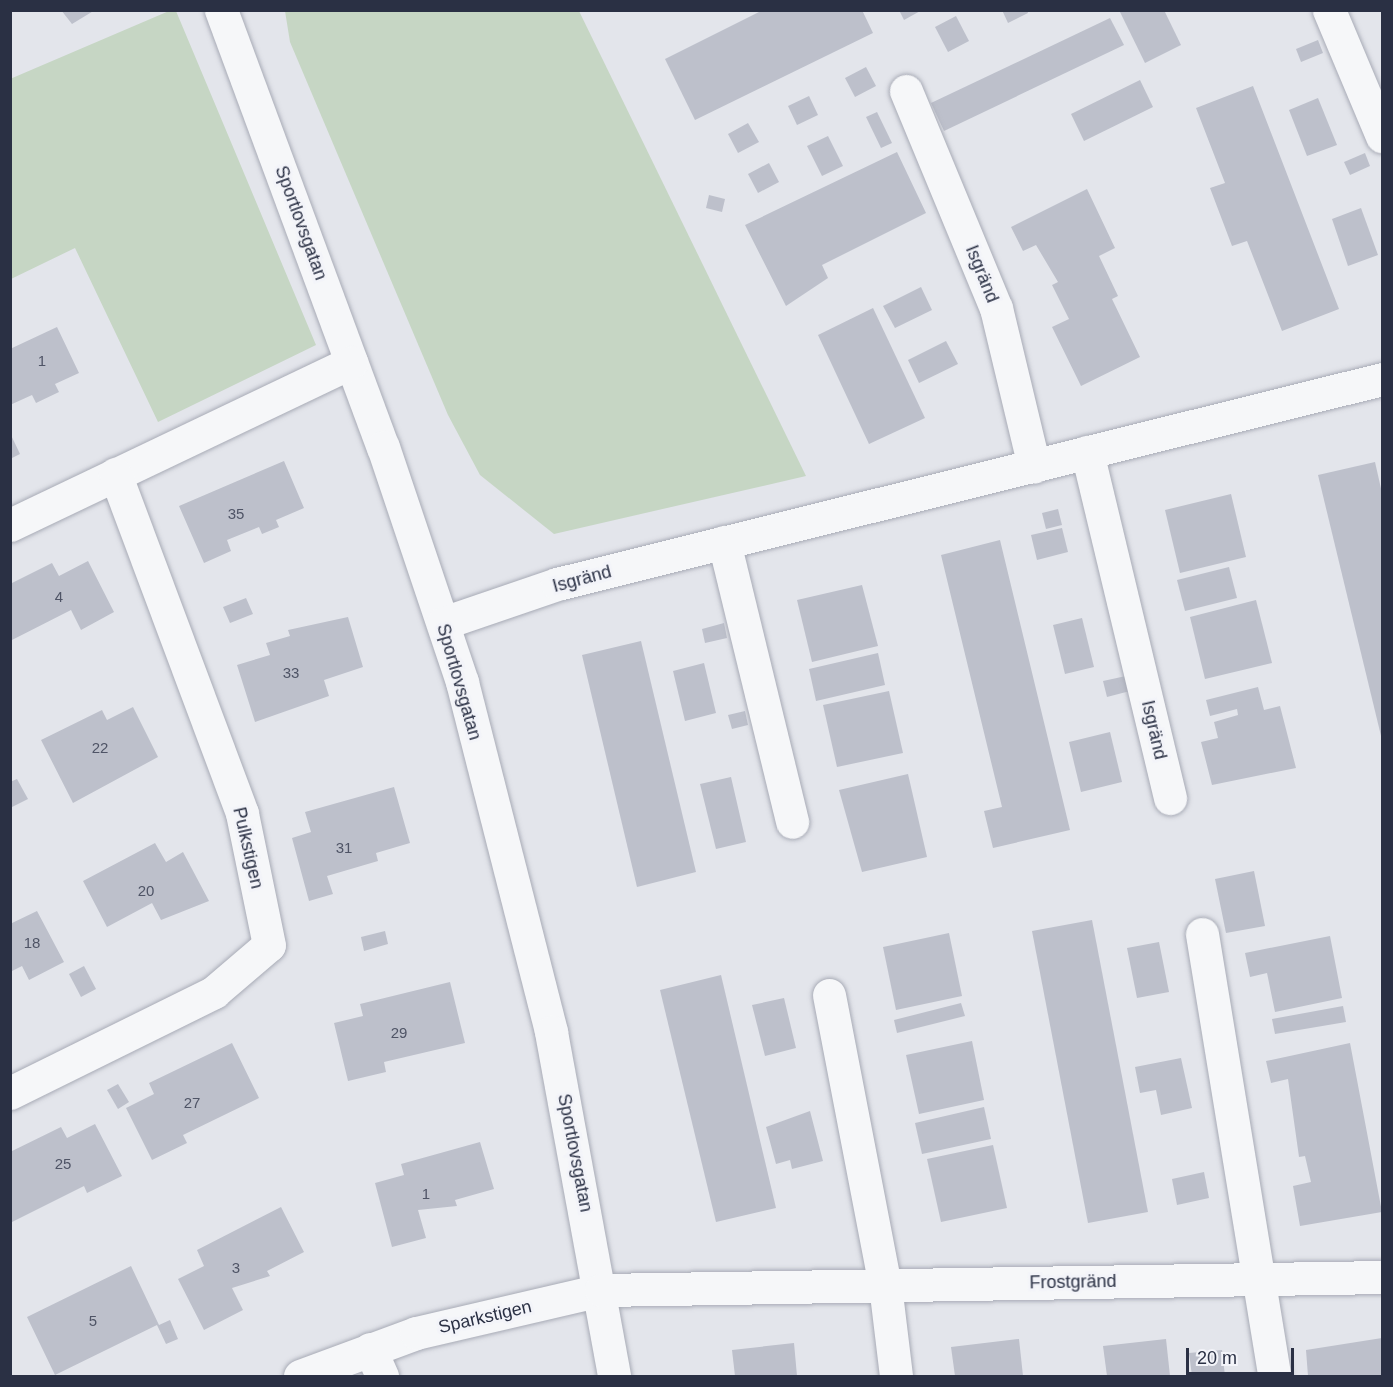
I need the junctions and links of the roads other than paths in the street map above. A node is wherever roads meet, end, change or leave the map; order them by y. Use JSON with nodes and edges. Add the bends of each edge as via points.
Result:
{"nodes":[{"id":1,"x":221,"y":10,"type":"edge"},
{"id":2,"x":1329,"y":10,"type":"edge"},
{"id":3,"x":906,"y":91,"type":"dead end"},
{"id":4,"x":1383,"y":136,"type":"edge"},
{"id":5,"x":351,"y":362,"type":"junction"},
{"id":6,"x":1383,"y":379,"type":"edge"},
{"id":7,"x":1087,"y":452,"type":"junction"},
{"id":8,"x":1034,"y":466,"type":"junction"},
{"id":9,"x":115,"y":474,"type":"junction"},
{"id":10,"x":10,"y":525,"type":"edge"},
{"id":11,"x":724,"y":542,"type":"junction"},
{"id":12,"x":442,"y":624,"type":"junction"},
{"id":13,"x":1170,"y":798,"type":"dead end"},
{"id":14,"x":792,"y":822,"type":"dead end"},
{"id":15,"x":1202,"y":934,"type":"dead end"},
{"id":16,"x":829,"y":995,"type":"dead end"},
{"id":17,"x":10,"y":1093,"type":"edge"},
{"id":18,"x":1383,"y":1277,"type":"edge"},
{"id":19,"x":1262,"y":1279,"type":"junction"},
{"id":20,"x":885,"y":1286,"type":"junction"},
{"id":21,"x":601,"y":1290,"type":"junction"},
{"id":22,"x":376,"y":1363,"type":"edge"},
{"id":23,"x":300,"y":1377,"type":"edge"},
{"id":24,"x":614,"y":1377,"type":"edge"},
{"id":25,"x":896,"y":1377,"type":"edge"},
{"id":26,"x":1274,"y":1377,"type":"edge"}],
"edges":[{"from":1,"to":5,"type":"street","name":"Sportlovsgatan"},
{"from":2,"to":4,"type":"street"},
{"from":3,"to":8,"type":"street","name":"Isgränd","via":[[996,308]]},
{"from":5,"to":9,"type":"street"},
{"from":5,"to":12,"type":"street","name":"Sportlovsgatan"},
{"from":6,"to":7,"type":"street","name":"Isgränd"},
{"from":7,"to":8,"type":"street","name":"Isgränd"},
{"from":7,"to":13,"type":"street","name":"Isgränd"},
{"from":8,"to":11,"type":"street","name":"Isgränd"},
{"from":9,"to":10,"type":"street"},
{"from":9,"to":17,"type":"street","name":"Pulkstigen","via":[[243,813],[269,945],[214,992]]},
{"from":11,"to":12,"type":"street","name":"Isgränd","via":[[557,584]]},
{"from":11,"to":14,"type":"street"},
{"from":12,"to":21,"type":"street","name":"Sportlovsgatan","via":[[551,1032]]},
{"from":15,"to":19,"type":"street"},
{"from":16,"to":20,"type":"street"},
{"from":18,"to":19,"type":"street","name":"Frostgränd"},
{"from":19,"to":20,"type":"street","name":"Frostgränd"},
{"from":19,"to":26,"type":"street"},
{"from":20,"to":21,"type":"street","name":"Frostgränd"},
{"from":20,"to":25,"type":"street"},
{"from":21,"to":22,"type":"street","name":"Sparkstigen"},
{"from":21,"to":24,"type":"street","name":"Sportlovsgatan"},
{"from":22,"to":23,"type":"street","name":"Sparkstigen"}]}
